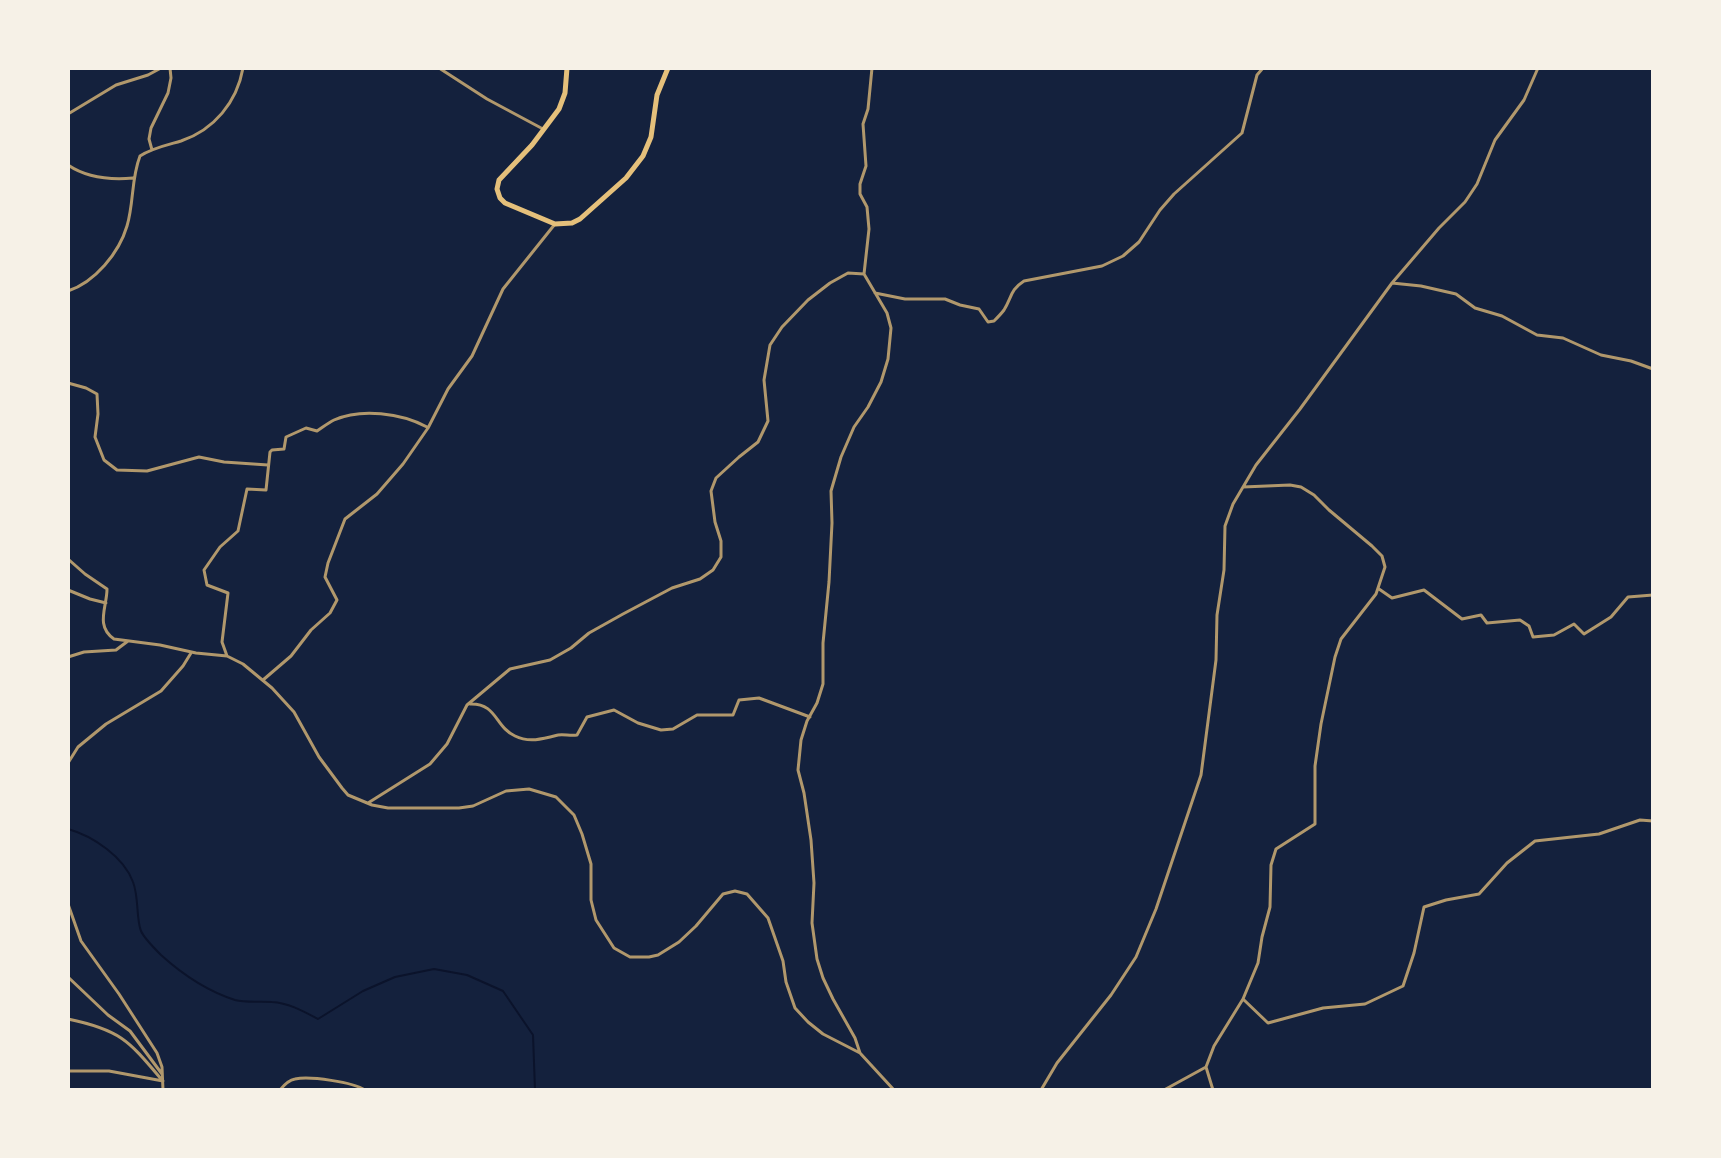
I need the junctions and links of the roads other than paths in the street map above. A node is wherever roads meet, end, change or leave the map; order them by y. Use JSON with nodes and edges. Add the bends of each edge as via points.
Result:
{"nodes":[{"id":1,"x":161,"y":68,"type":"edge"},
{"id":2,"x":170,"y":68,"type":"edge"},
{"id":3,"x":243,"y":68,"type":"edge"},
{"id":4,"x":439,"y":68,"type":"edge"},
{"id":5,"x":567,"y":68,"type":"edge"},
{"id":6,"x":668,"y":68,"type":"edge"},
{"id":7,"x":872,"y":68,"type":"edge"},
{"id":8,"x":1263,"y":68,"type":"edge"},
{"id":9,"x":1538,"y":68,"type":"edge"},
{"id":10,"x":68,"y":114,"type":"edge"},
{"id":11,"x":544,"y":129,"type":"junction"},
{"id":12,"x":152,"y":150,"type":"junction"},
{"id":13,"x":68,"y":165,"type":"edge"},
{"id":14,"x":133,"y":178,"type":"junction"},
{"id":15,"x":555,"y":224,"type":"junction"},
{"id":16,"x":864,"y":274,"type":"junction"},
{"id":17,"x":1392,"y":283,"type":"junction"},
{"id":18,"x":68,"y":291,"type":"edge"},
{"id":19,"x":873,"y":292,"type":"junction"},
{"id":20,"x":1653,"y":369,"type":"edge"},
{"id":21,"x":68,"y":383,"type":"edge"},
{"id":22,"x":428,"y":428,"type":"junction"},
{"id":23,"x":268,"y":465,"type":"junction"},
{"id":24,"x":1243,"y":487,"type":"junction"},
{"id":25,"x":68,"y":559,"type":"edge"},
{"id":26,"x":1379,"y":589,"type":"junction"},
{"id":27,"x":68,"y":590,"type":"edge"},
{"id":28,"x":1653,"y":595,"type":"edge"},
{"id":29,"x":106,"y":603,"type":"junction"},
{"id":30,"x":129,"y":641,"type":"junction"},
{"id":31,"x":191,"y":652,"type":"junction"},
{"id":32,"x":227,"y":656,"type":"junction"},
{"id":33,"x":68,"y":657,"type":"edge"},
{"id":34,"x":263,"y":680,"type":"junction"},
{"id":35,"x":467,"y":705,"type":"junction"},
{"id":36,"x":810,"y":717,"type":"junction"},
{"id":37,"x":68,"y":763,"type":"edge"},
{"id":38,"x":368,"y":803,"type":"junction"},
{"id":39,"x":1653,"y":821,"type":"edge"},
{"id":40,"x":68,"y":904,"type":"edge"},
{"id":41,"x":68,"y":977,"type":"edge"},
{"id":42,"x":1243,"y":999,"type":"junction"},
{"id":43,"x":68,"y":1019,"type":"edge"},
{"id":44,"x":860,"y":1053,"type":"junction"},
{"id":45,"x":1206,"y":1067,"type":"junction"},
{"id":46,"x":68,"y":1071,"type":"edge"},
{"id":47,"x":162,"y":1074,"type":"junction"},
{"id":48,"x":163,"y":1081,"type":"junction"},
{"id":49,"x":163,"y":1090,"type":"edge"},
{"id":50,"x":280,"y":1090,"type":"edge"},
{"id":51,"x":365,"y":1090,"type":"edge"},
{"id":52,"x":894,"y":1090,"type":"edge"},
{"id":53,"x":1041,"y":1090,"type":"edge"},
{"id":54,"x":1164,"y":1090,"type":"edge"},
{"id":55,"x":1213,"y":1090,"type":"edge"}],
"edges":[{"from":1,"to":10,"type":"street","via":[[116,85]]},
{"from":2,"to":12,"type":"street","via":[[168,93],[151,128]]},
{"from":3,"to":12,"type":"street","via":[[231,102],[213,124]]},
{"from":4,"to":11,"type":"street"},
{"from":5,"to":11,"type":"main road","via":[[562,102]]},
{"from":6,"to":15,"type":"main road","via":[[643,156],[580,219]]},
{"from":7,"to":16,"type":"street","via":[[863,124],[866,166],[860,184],[869,229]]},
{"from":8,"to":19,"type":"street","via":[[1242,133],[1174,194],[1123,256],[1102,266],[1024,281],[1010,294],[1005,309],[988,322],[979,309],[945,299]]},
{"from":9,"to":17,"type":"street","via":[[1465,202]]},
{"from":11,"to":15,"type":"main road","via":[[497,189],[505,203]]},
{"from":12,"to":14,"type":"street","via":[[140,156]]},
{"from":13,"to":14,"type":"street","via":[[92,176]]},
{"from":14,"to":18,"type":"street","via":[[120,243],[87,282]]},
{"from":15,"to":22,"type":"street","via":[[503,289],[472,356]]},
{"from":16,"to":19,"type":"street"},
{"from":16,"to":35,"type":"street","via":[[848,273],[830,283],[770,345],[764,380],[768,421],[758,442],[716,478],[711,491],[721,541],[721,557],[713,570],[623,614],[550,660],[510,669]]},
{"from":17,"to":20,"type":"street","via":[[1456,294],[1537,335],[1563,338]]},
{"from":17,"to":24,"type":"street"},
{"from":19,"to":36,"type":"street","via":[[891,328],[888,359],[841,457],[831,491],[823,684]]},
{"from":21,"to":23,"type":"street","via":[[97,394],[95,437],[104,460],[117,470],[147,471],[199,457]]},
{"from":22,"to":23,"type":"street","via":[[393,414],[335,420],[317,431],[306,428],[286,437],[284,449],[270,452]]},
{"from":22,"to":34,"type":"street","via":[[377,494],[345,519],[325,577],[337,600],[291,656]]},
{"from":23,"to":32,"type":"street","via":[[266,490],[247,489],[238,531],[204,570],[207,585],[228,593],[222,642]]},
{"from":24,"to":26,"type":"street","via":[[1290,485],[1314,495],[1382,556]]},
{"from":24,"to":53,"type":"street","via":[[1225,526],[1216,660],[1201,775],[1191,805],[1136,957]]},
{"from":25,"to":29,"type":"street","via":[[106,588]]},
{"from":26,"to":28,"type":"street","via":[[1392,598],[1424,590],[1462,619],[1481,615],[1487,623],[1520,620],[1533,637],[1554,635],[1574,624],[1584,634],[1611,617],[1628,597]]},
{"from":26,"to":42,"type":"street","via":[[1341,639],[1335,657],[1315,766],[1315,824],[1276,849],[1258,963]]},
{"from":27,"to":29,"type":"street"},
{"from":29,"to":30,"type":"street","via":[[104,628],[114,639]]},
{"from":30,"to":31,"type":"street"},
{"from":30,"to":33,"type":"street","via":[[116,650]]},
{"from":31,"to":32,"type":"street"},
{"from":31,"to":37,"type":"street","via":[[161,691],[106,724],[78,747]]},
{"from":32,"to":34,"type":"street"},
{"from":34,"to":38,"type":"street","via":[[294,712],[342,788]]},
{"from":35,"to":36,"type":"street","via":[[488,708],[517,738],[542,741],[577,735],[587,717],[614,710],[661,730],[697,715],[733,715],[739,700],[759,698]]},
{"from":35,"to":38,"type":"street","via":[[430,764]]},
{"from":36,"to":44,"type":"street","via":[[798,770],[811,840],[817,959]]},
{"from":38,"to":44,"type":"street","via":[[459,808],[506,791],[529,789],[556,797],[574,815],[582,834],[591,864],[596,920],[614,948],[630,957],[658,955],[679,942],[723,894],[744,892],[768,918],[795,1008],[823,1034]]},
{"from":39,"to":42,"type":"street","via":[[1535,841],[1479,894],[1424,907],[1403,986],[1365,1004],[1323,1008],[1268,1023]]},
{"from":40,"to":47,"type":"street","via":[[81,941],[153,1046]]},
{"from":41,"to":47,"type":"street","via":[[130,1031]]},
{"from":42,"to":45,"type":"street"},
{"from":43,"to":48,"type":"street","via":[[122,1038]]},
{"from":44,"to":52,"type":"street"},
{"from":45,"to":54,"type":"street"},
{"from":45,"to":55,"type":"street"},
{"from":46,"to":48,"type":"street","via":[[109,1071]]},
{"from":47,"to":48,"type":"street"},
{"from":48,"to":49,"type":"street"},
{"from":50,"to":51,"type":"street","via":[[297,1079],[343,1081]]}]}
